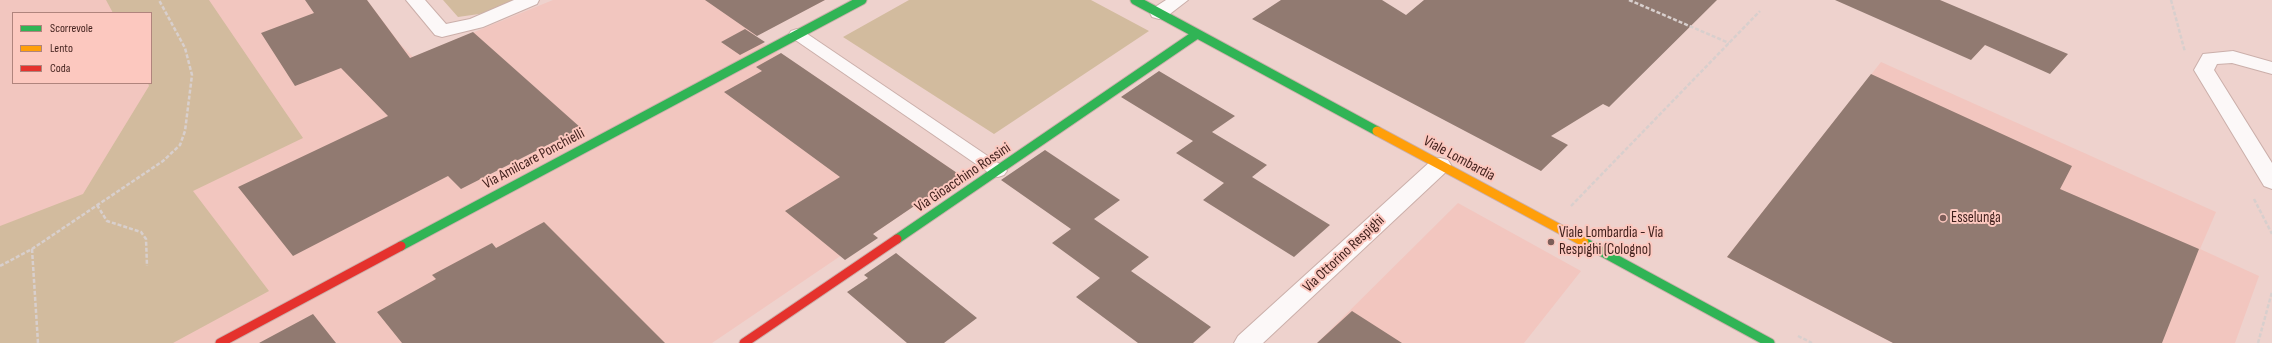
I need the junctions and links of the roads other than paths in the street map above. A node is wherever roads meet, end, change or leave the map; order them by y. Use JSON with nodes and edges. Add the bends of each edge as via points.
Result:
{"nodes":[{"id":1,"x":415,"y":0,"type":"edge"},
{"id":2,"x":530,"y":0,"type":"edge"},
{"id":3,"x":862,"y":0,"type":"edge"},
{"id":4,"x":1135,"y":0,"type":"edge"},
{"id":5,"x":1179,"y":0,"type":"edge"},
{"id":6,"x":1159,"y":13,"type":"junction"},
{"id":7,"x":797,"y":34,"type":"junction"},
{"id":8,"x":1197,"y":34,"type":"junction"},
{"id":9,"x":2272,"y":68,"type":"edge"},
{"id":10,"x":1440,"y":165,"type":"junction"},
{"id":11,"x":998,"y":171,"type":"junction"},
{"id":12,"x":2272,"y":181,"type":"edge"},
{"id":13,"x":220,"y":343,"type":"edge"},
{"id":14,"x":744,"y":343,"type":"edge"},
{"id":15,"x":1247,"y":343,"type":"edge"},
{"id":16,"x":1770,"y":343,"type":"edge"}],
"edges":[{"from":1,"to":2,"type":"street","via":[[442,31],[476,23]]},
{"from":3,"to":7,"type":"street","name":"Via Amilcare Ponchielli"},
{"from":4,"to":6,"type":"street","name":"Viale Lombardia"},
{"from":5,"to":6,"type":"street"},
{"from":6,"to":8,"type":"street","name":"Viale Lombardia"},
{"from":7,"to":11,"type":"lane"},
{"from":7,"to":13,"type":"street","name":"Via Amilcare Ponchielli"},
{"from":8,"to":10,"type":"street","name":"Viale Lombardia"},
{"from":8,"to":11,"type":"street","name":"Via Gioacchino Rossini"},
{"from":9,"to":12,"type":"street","via":[[2233,57],[2210,58],[2204,70]]},
{"from":10,"to":15,"type":"street","name":"Via Ottorino Respighi"},
{"from":10,"to":16,"type":"street","name":"Viale Lombardia"},
{"from":11,"to":14,"type":"street","name":"Via Gioacchino Rossini"}]}
